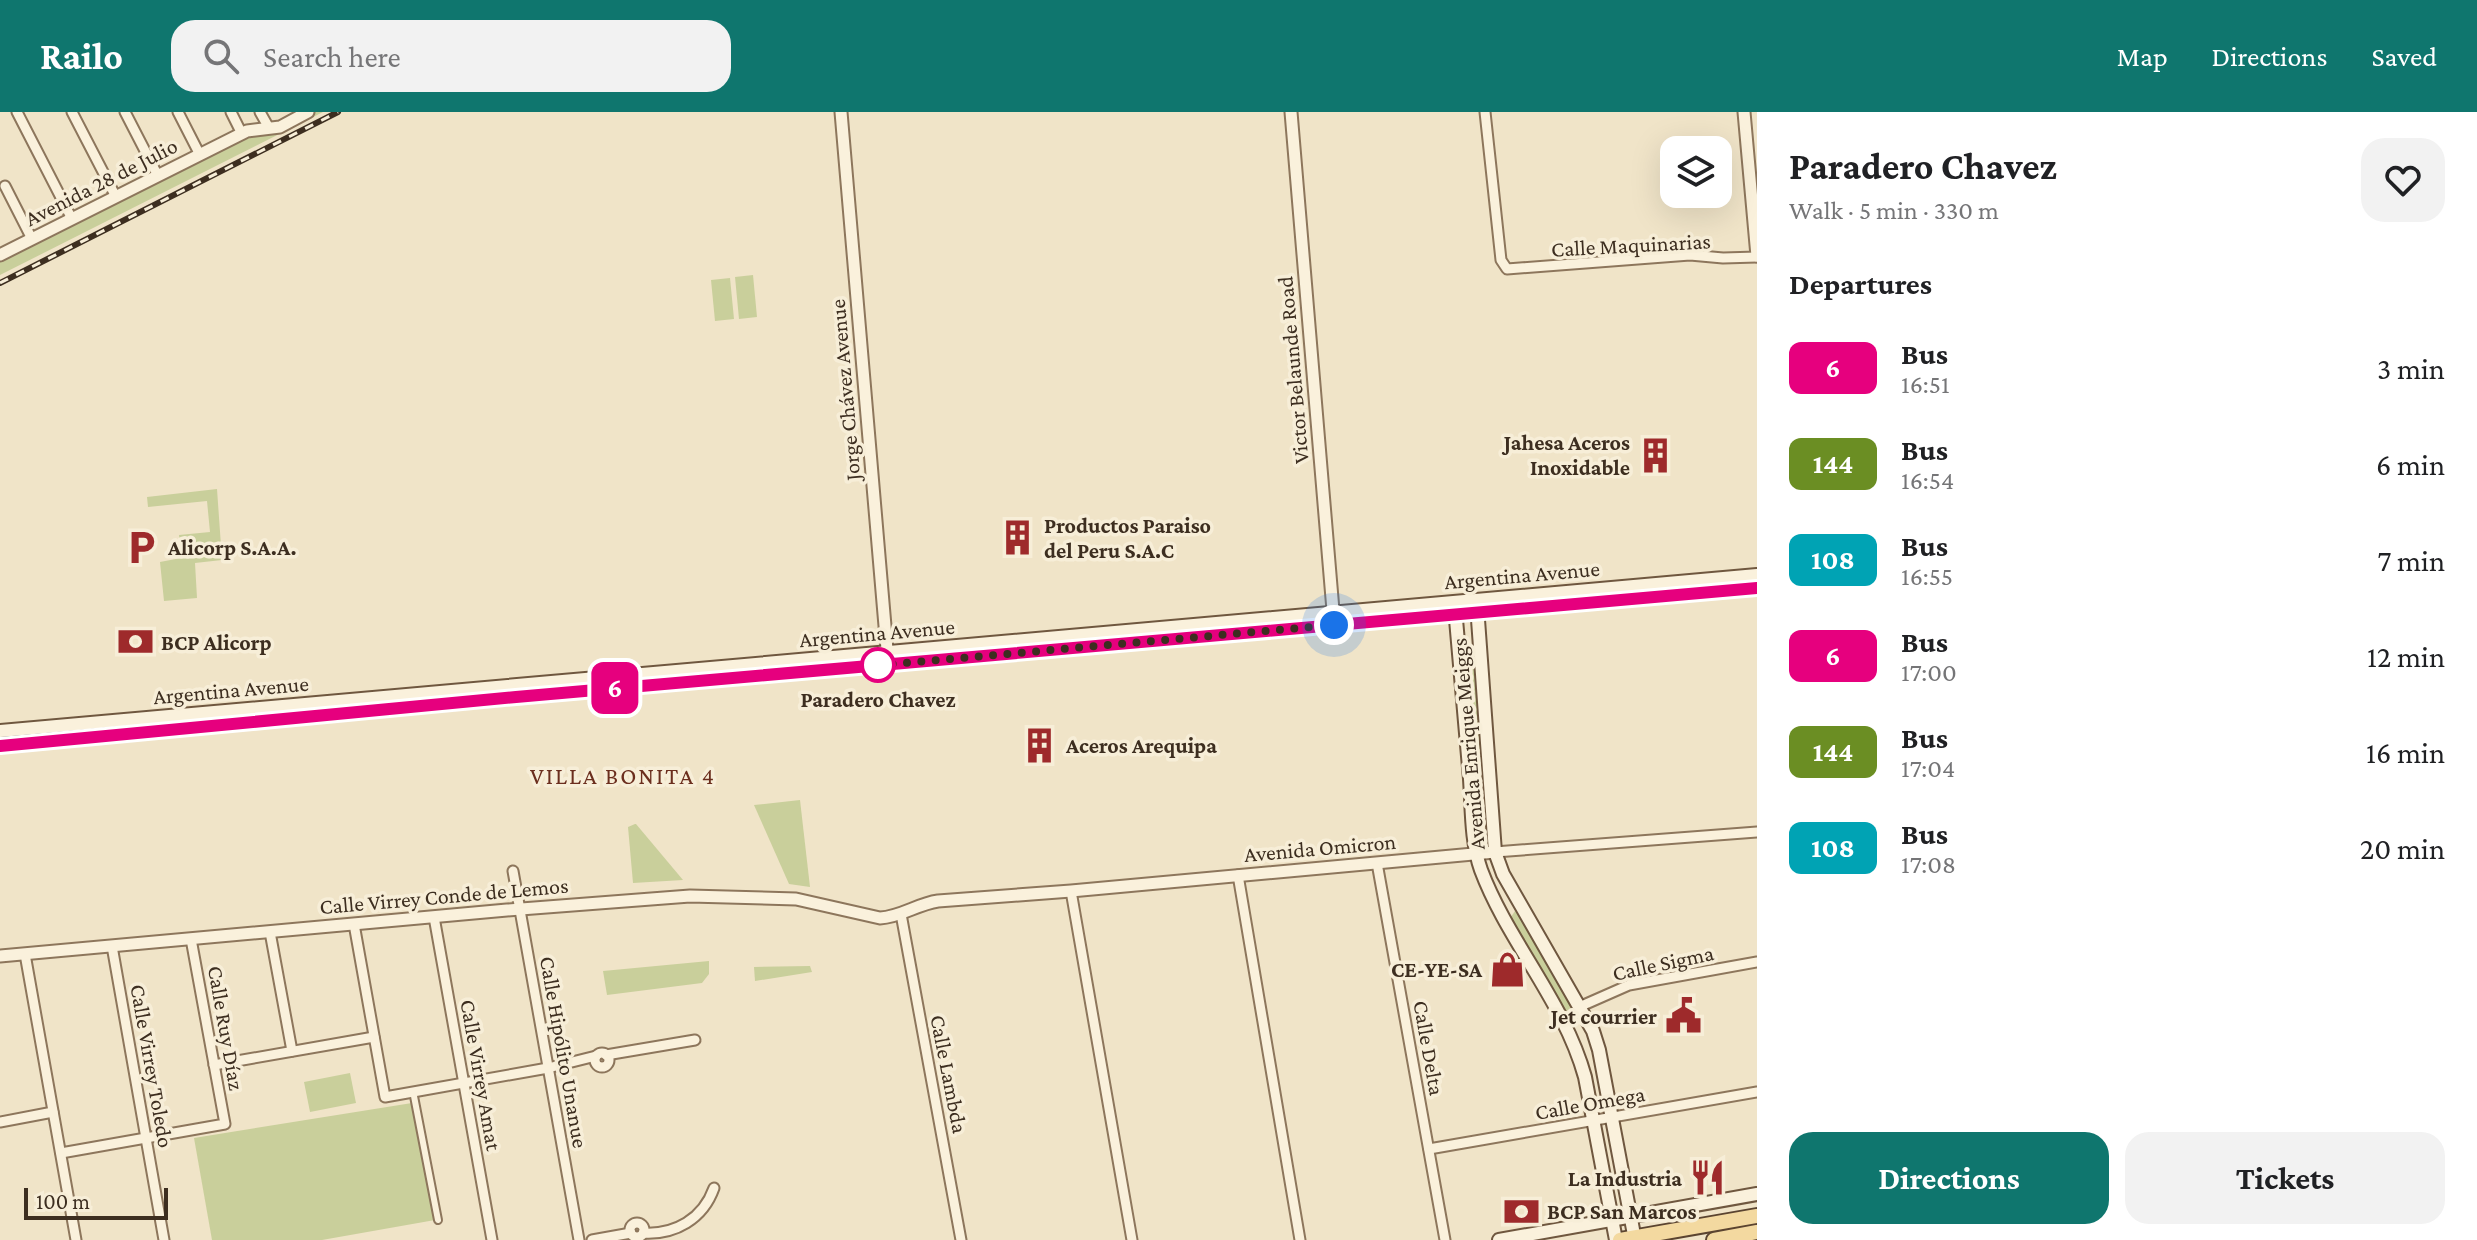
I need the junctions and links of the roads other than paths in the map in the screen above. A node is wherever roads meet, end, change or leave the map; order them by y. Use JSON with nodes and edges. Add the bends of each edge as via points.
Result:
{"nodes":[{"id":1,"x":17,"y":112,"type":"edge"},
{"id":2,"x":72,"y":112,"type":"edge"},
{"id":3,"x":125,"y":112,"type":"edge"},
{"id":4,"x":178,"y":112,"type":"edge"},
{"id":5,"x":231,"y":112,"type":"edge"},
{"id":6,"x":260,"y":112,"type":"edge"},
{"id":7,"x":308,"y":112,"type":"edge"},
{"id":8,"x":841,"y":112,"type":"edge"},
{"id":9,"x":1291,"y":112,"type":"edge"},
{"id":10,"x":1485,"y":112,"type":"edge"},
{"id":11,"x":1744,"y":112,"type":"edge"},
{"id":12,"x":269,"y":128,"type":"junction"},
{"id":13,"x":242,"y":134,"type":"junction"},
{"id":14,"x":200,"y":155,"type":"junction"},
{"id":15,"x":158,"y":176,"type":"junction"},
{"id":16,"x":5,"y":186,"type":"dead end"},
{"id":17,"x":116,"y":197,"type":"junction"},
{"id":18,"x":72,"y":219,"type":"junction"},
{"id":19,"x":32,"y":239,"type":"junction"},
{"id":20,"x":0,"y":255,"type":"edge"},
{"id":21,"x":1757,"y":256,"type":"edge"},
{"id":22,"x":1752,"y":575,"type":"edge"},
{"id":23,"x":1753,"y":589,"type":"edge"},
{"id":24,"x":1665,"y":590,"type":"junction"},
{"id":25,"x":1455,"y":601,"type":"junction"},
{"id":26,"x":1477,"y":606,"type":"junction"},
{"id":27,"x":1456,"y":615,"type":"junction"},
{"id":28,"x":1333,"y":619,"type":"junction"},
{"id":29,"x":1118,"y":630,"type":"junction"},
{"id":30,"x":1119,"y":644,"type":"junction"},
{"id":31,"x":888,"y":658,"type":"junction"},
{"id":32,"x":1481,"y":660,"type":"junction"},
{"id":33,"x":1460,"y":662,"type":"junction"},
{"id":34,"x":188,"y":720,"type":"junction"},
{"id":35,"x":0,"y":731,"type":"edge"},
{"id":36,"x":0,"y":746,"type":"edge"},
{"id":37,"x":1492,"y":820,"type":"junction"},
{"id":38,"x":1473,"y":822,"type":"junction"},
{"id":39,"x":1757,"y":832,"type":"edge"},
{"id":40,"x":1495,"y":852,"type":"junction"},
{"id":41,"x":1477,"y":854,"type":"junction"},
{"id":42,"x":1377,"y":863,"type":"junction"},
{"id":43,"x":513,"y":871,"type":"dead end"},
{"id":44,"x":1238,"y":875,"type":"junction"},
{"id":45,"x":1071,"y":891,"type":"junction"},
{"id":46,"x":1519,"y":903,"type":"junction"},
{"id":47,"x":520,"y":909,"type":"junction"},
{"id":48,"x":1502,"y":912,"type":"junction"},
{"id":49,"x":895,"y":916,"type":"junction"},
{"id":50,"x":434,"y":917,"type":"junction"},
{"id":51,"x":354,"y":924,"type":"junction"},
{"id":52,"x":270,"y":932,"type":"junction"},
{"id":53,"x":191,"y":939,"type":"junction"},
{"id":54,"x":112,"y":946,"type":"junction"},
{"id":55,"x":25,"y":954,"type":"junction"},
{"id":56,"x":0,"y":956,"type":"edge"},
{"id":57,"x":1757,"y":962,"type":"edge"},
{"id":58,"x":1579,"y":1007,"type":"junction"},
{"id":59,"x":374,"y":1037,"type":"junction"},
{"id":60,"x":695,"y":1040,"type":"dead end"},
{"id":61,"x":292,"y":1051,"type":"junction"},
{"id":62,"x":214,"y":1065,"type":"junction"},
{"id":63,"x":548,"y":1068,"type":"junction"},
{"id":64,"x":464,"y":1082,"type":"junction"},
{"id":65,"x":413,"y":1091,"type":"junction"},
{"id":66,"x":1757,"y":1092,"type":"edge"},
{"id":67,"x":53,"y":1112,"type":"junction"},
{"id":68,"x":1613,"y":1117,"type":"junction"},
{"id":69,"x":1594,"y":1120,"type":"junction"},
{"id":70,"x":0,"y":1122,"type":"edge"},
{"id":71,"x":146,"y":1138,"type":"junction"},
{"id":72,"x":1429,"y":1149,"type":"junction"},
{"id":73,"x":61,"y":1153,"type":"junction"},
{"id":74,"x":714,"y":1188,"type":"dead end"},
{"id":75,"x":1757,"y":1194,"type":"edge"},
{"id":76,"x":1757,"y":1216,"type":"edge"},
{"id":77,"x":1631,"y":1217,"type":"junction"},
{"id":78,"x":438,"y":1220,"type":"dead end"},
{"id":79,"x":1612,"y":1220,"type":"junction"},
{"id":80,"x":1757,"y":1232,"type":"edge"},
{"id":81,"x":1626,"y":1239,"type":"edge"},
{"id":82,"x":76,"y":1240,"type":"edge"},
{"id":83,"x":164,"y":1240,"type":"edge"},
{"id":84,"x":492,"y":1240,"type":"edge"},
{"id":85,"x":579,"y":1240,"type":"edge"},
{"id":86,"x":592,"y":1240,"type":"edge"},
{"id":87,"x":961,"y":1240,"type":"edge"},
{"id":88,"x":1132,"y":1240,"type":"edge"},
{"id":89,"x":1300,"y":1240,"type":"edge"},
{"id":90,"x":1445,"y":1240,"type":"edge"},
{"id":91,"x":1499,"y":1240,"type":"edge"},
{"id":92,"x":1714,"y":1240,"type":"edge"}],
"edges":[{"from":1,"to":18,"type":"street"},
{"from":2,"to":17,"type":"street"},
{"from":3,"to":15,"type":"street"},
{"from":4,"to":14,"type":"street"},
{"from":5,"to":13,"type":"street"},
{"from":6,"to":12,"type":"street"},
{"from":7,"to":12,"type":"street","name":"Avenida 28 de Julio"},
{"from":8,"to":31,"type":"street","name":"Jorge Chávez Avenue"},
{"from":9,"to":28,"type":"street","name":"Victor Belaunde Road"},
{"from":10,"to":21,"type":"street","name":"Calle Maquinarias","via":[[1501,260],[1507,269],[1690,255]]},
{"from":11,"to":21,"type":"street"},
{"from":12,"to":13,"type":"street","name":"Avenida 28 de Julio"},
{"from":13,"to":14,"type":"street","name":"Avenida 28 de Julio"},
{"from":14,"to":15,"type":"street","name":"Avenida 28 de Julio"},
{"from":15,"to":17,"type":"street","name":"Avenida 28 de Julio"},
{"from":16,"to":19,"type":"street"},
{"from":17,"to":18,"type":"street","name":"Avenida 28 de Julio"},
{"from":18,"to":19,"type":"street","name":"Avenida 28 de Julio"},
{"from":19,"to":20,"type":"street","name":"Avenida 28 de Julio"},
{"from":22,"to":23,"type":"main road"},
{"from":22,"to":24,"type":"main road","name":"Argentina Avenue"},
{"from":23,"to":24,"type":"main road","name":"Argentina Avenue"},
{"from":24,"to":26,"type":"main road","name":"Argentina Avenue"},
{"from":25,"to":26,"type":"main road","name":"Argentina Avenue"},
{"from":25,"to":27,"type":"main road","name":"Avenida Enrique Meiggs"},
{"from":25,"to":28,"type":"main road","name":"Argentina Avenue"},
{"from":26,"to":27,"type":"main road","name":"Argentina Avenue"},
{"from":26,"to":32,"type":"main road","name":"Avenida Enrique Meiggs"},
{"from":27,"to":28,"type":"main road","name":"Argentina Avenue"},
{"from":27,"to":33,"type":"main road","name":"Avenida Enrique Meiggs"},
{"from":28,"to":29,"type":"main road","name":"Argentina Avenue"},
{"from":28,"to":30,"type":"main road","name":"Argentina Avenue"},
{"from":29,"to":30,"type":"main road"},
{"from":29,"to":31,"type":"main road","name":"Argentina Avenue"},
{"from":30,"to":31,"type":"main road","name":"Argentina Avenue"},
{"from":31,"to":34,"type":"main road","name":"Argentina Avenue"},
{"from":32,"to":33,"type":"main road"},
{"from":32,"to":37,"type":"main road","name":"Avenida Enrique Meiggs"},
{"from":33,"to":38,"type":"main road","name":"Avenida Enrique Meiggs"},
{"from":34,"to":35,"type":"main road","name":"Argentina Avenue"},
{"from":34,"to":36,"type":"main road","name":"Argentina Avenue"},
{"from":37,"to":38,"type":"main road"},
{"from":37,"to":40,"type":"main road","name":"Avenida Enrique Meiggs"},
{"from":38,"to":41,"type":"main road","name":"Avenida Enrique Meiggs"},
{"from":39,"to":40,"type":"street","name":"Avenida Omicron"},
{"from":40,"to":41,"type":"street","name":"Avenida Omicron"},
{"from":40,"to":46,"type":"main road","name":"Avenida Enrique Meiggs"},
{"from":41,"to":42,"type":"street","name":"Avenida Omicron"},
{"from":41,"to":48,"type":"main road","name":"Avenida Enrique Meiggs"},
{"from":42,"to":44,"type":"street","name":"Avenida Omicron"},
{"from":42,"to":72,"type":"street","name":"Calle Delta"},
{"from":43,"to":47,"type":"street","name":"Calle Hipólito Unanue"},
{"from":44,"to":45,"type":"street","name":"Avenida Omicron"},
{"from":44,"to":89,"type":"street"},
{"from":45,"to":49,"type":"street","name":"Avenida Omicron","via":[[938,901]]},
{"from":45,"to":88,"type":"street"},
{"from":46,"to":48,"type":"main road"},
{"from":46,"to":58,"type":"main road","name":"Avenida Enrique Meiggs"},
{"from":47,"to":49,"type":"street","name":"Calle Virrey Conde de Lemos","via":[[740,896],[796,899],[868,917]]},
{"from":47,"to":50,"type":"street","name":"Calle Virrey Conde de Lemos"},
{"from":47,"to":63,"type":"street","name":"Calle Hipólito Unanue"},
{"from":48,"to":69,"type":"main road","name":"Avenida Enrique Meiggs","via":[[1572,1038]]},
{"from":49,"to":87,"type":"street","name":"Calle Lambda"},
{"from":50,"to":51,"type":"street","name":"Calle Virrey Conde de Lemos"},
{"from":50,"to":64,"type":"street","name":"Calle Virrey Amat"},
{"from":51,"to":52,"type":"street","name":"Calle Virrey Conde de Lemos"},
{"from":51,"to":59,"type":"street"},
{"from":52,"to":53,"type":"street","name":"Calle Virrey Conde de Lemos"},
{"from":52,"to":61,"type":"street"},
{"from":53,"to":54,"type":"street","name":"Calle Virrey Conde de Lemos"},
{"from":53,"to":62,"type":"street","name":"Calle Ruy Díaz"},
{"from":54,"to":55,"type":"street","name":"Calle Virrey Conde de Lemos"},
{"from":54,"to":71,"type":"street","name":"Calle Virrey Toledo"},
{"from":55,"to":56,"type":"street","name":"Calle Virrey Conde de Lemos"},
{"from":55,"to":67,"type":"street"},
{"from":57,"to":58,"type":"street","name":"Calle Sigma","via":[[1629,985]]},
{"from":58,"to":68,"type":"main road","name":"Avenida Enrique Meiggs","via":[[1599,1050]]},
{"from":59,"to":61,"type":"street"},
{"from":59,"to":65,"type":"street","via":[[385,1097]]},
{"from":60,"to":63,"type":"street"},
{"from":61,"to":62,"type":"street"},
{"from":62,"to":71,"type":"street","name":"Calle Ruy Díaz","via":[[225,1124]]},
{"from":63,"to":64,"type":"street"},
{"from":63,"to":85,"type":"street","name":"Calle Hipólito Unanue"},
{"from":64,"to":65,"type":"street"},
{"from":64,"to":84,"type":"street","name":"Calle Virrey Amat"},
{"from":65,"to":78,"type":"street"},
{"from":66,"to":68,"type":"street","name":"Calle Omega"},
{"from":67,"to":70,"type":"street"},
{"from":67,"to":73,"type":"street"},
{"from":68,"to":69,"type":"street","name":"Calle Omega"},
{"from":68,"to":77,"type":"main road","name":"Avenida Enrique Meiggs"},
{"from":69,"to":72,"type":"street","name":"Calle Omega"},
{"from":69,"to":79,"type":"main road","name":"Avenida Enrique Meiggs"},
{"from":71,"to":73,"type":"street"},
{"from":71,"to":83,"type":"street","name":"Calle Virrey Toledo"},
{"from":72,"to":90,"type":"street","name":"Calle Delta"},
{"from":73,"to":82,"type":"street"},
{"from":74,"to":86,"type":"street","via":[[693,1219],[665,1231],[643,1233],[635,1224],[631,1233]]},
{"from":75,"to":77,"type":"main road"},
{"from":76,"to":81,"type":"main road"},
{"from":77,"to":79,"type":"main road"},
{"from":77,"to":81,"type":"main road","name":"Avenida Enrique Meiggs"},
{"from":79,"to":81,"type":"main road","name":"Avenida Enrique Meiggs"},
{"from":79,"to":91,"type":"main road"},
{"from":80,"to":92,"type":"main road"}]}
